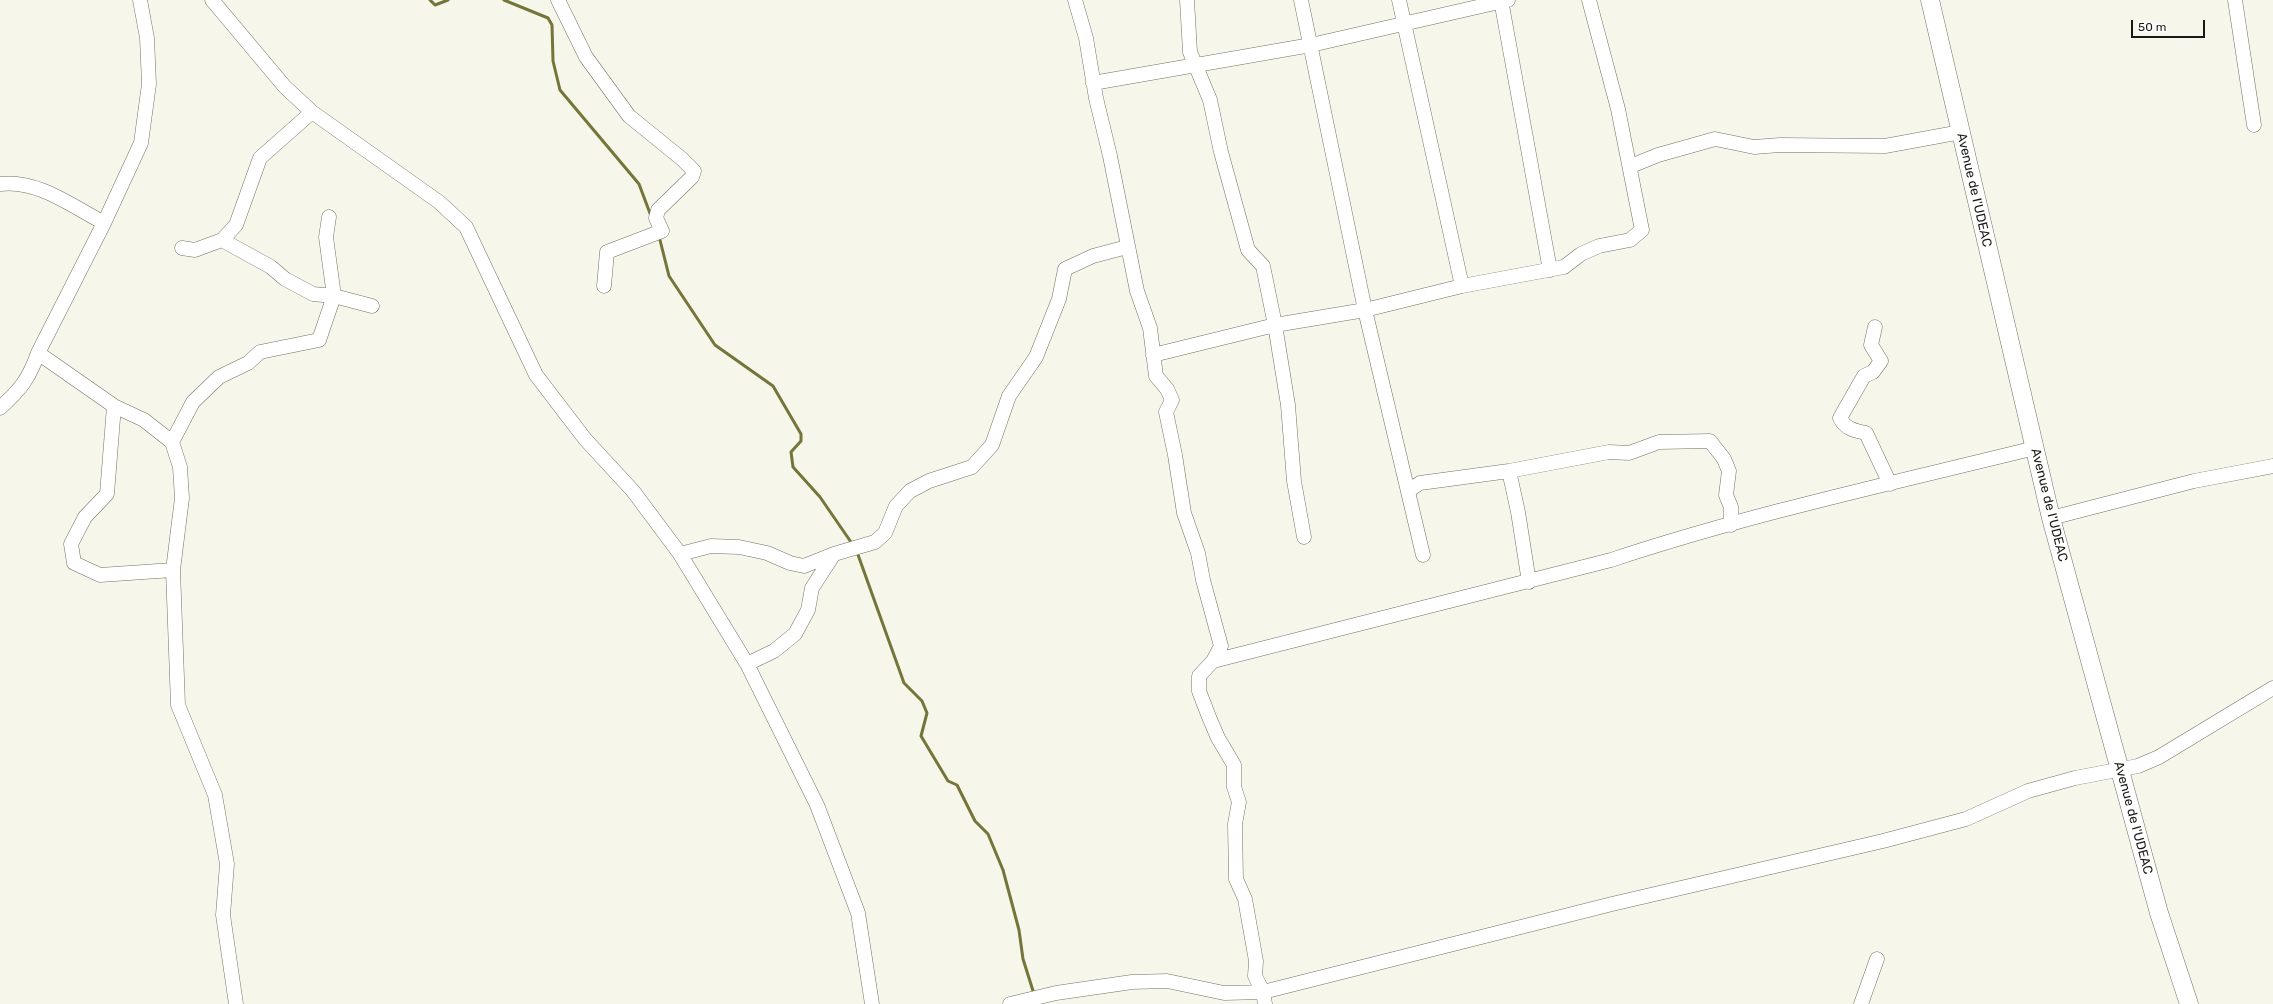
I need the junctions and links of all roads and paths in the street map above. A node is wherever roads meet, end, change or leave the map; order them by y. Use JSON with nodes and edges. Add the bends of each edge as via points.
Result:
{"nodes":[{"id":1,"x":140,"y":0,"type":"edge"},
{"id":2,"x":212,"y":0,"type":"edge"},
{"id":3,"x":558,"y":0,"type":"edge"},
{"id":4,"x":1075,"y":0,"type":"edge"},
{"id":5,"x":1187,"y":0,"type":"edge"},
{"id":6,"x":1300,"y":0,"type":"edge"},
{"id":7,"x":1399,"y":0,"type":"edge"},
{"id":8,"x":1589,"y":0,"type":"edge"},
{"id":9,"x":1930,"y":0,"type":"edge"},
{"id":10,"x":2235,"y":0,"type":"edge"},
{"id":11,"x":1504,"y":1,"type":"edge"},
{"id":12,"x":1404,"y":22,"type":"junction"},
{"id":13,"x":1311,"y":45,"type":"junction"},
{"id":14,"x":1197,"y":66,"type":"junction"},
{"id":15,"x":1093,"y":83,"type":"junction"},
{"id":16,"x":312,"y":112,"type":"junction"},
{"id":17,"x":2254,"y":126,"type":"dead end"},
{"id":18,"x":1961,"y":132,"type":"junction"},
{"id":19,"x":1631,"y":166,"type":"junction"},
{"id":20,"x":0,"y":184,"type":"edge"},
{"id":21,"x":329,"y":217,"type":"dead end"},
{"id":22,"x":104,"y":223,"type":"junction"},
{"id":23,"x":222,"y":240,"type":"junction"},
{"id":24,"x":182,"y":248,"type":"dead end"},
{"id":25,"x":1128,"y":248,"type":"junction"},
{"id":26,"x":1550,"y":270,"type":"junction"},
{"id":27,"x":604,"y":286,"type":"dead end"},
{"id":28,"x":1462,"y":286,"type":"junction"},
{"id":29,"x":334,"y":296,"type":"junction"},
{"id":30,"x":372,"y":306,"type":"dead end"},
{"id":31,"x":1365,"y":310,"type":"junction"},
{"id":32,"x":1276,"y":325,"type":"junction"},
{"id":33,"x":1875,"y":326,"type":"dead end"},
{"id":34,"x":38,"y":353,"type":"junction"},
{"id":35,"x":1153,"y":356,"type":"junction"},
{"id":36,"x":114,"y":406,"type":"junction"},
{"id":37,"x":0,"y":408,"type":"edge"},
{"id":38,"x":172,"y":442,"type":"junction"},
{"id":39,"x":2035,"y":448,"type":"junction"},
{"id":40,"x":2273,"y":466,"type":"edge"},
{"id":41,"x":1509,"y":471,"type":"junction"},
{"id":42,"x":1890,"y":484,"type":"junction"},
{"id":43,"x":1408,"y":491,"type":"junction"},
{"id":44,"x":2051,"y":518,"type":"junction"},
{"id":45,"x":1731,"y":525,"type":"junction"},
{"id":46,"x":1304,"y":537,"type":"dead end"},
{"id":47,"x":680,"y":554,"type":"junction"},
{"id":48,"x":834,"y":554,"type":"junction"},
{"id":49,"x":1423,"y":555,"type":"dead end"},
{"id":50,"x":173,"y":570,"type":"junction"},
{"id":51,"x":1529,"y":582,"type":"junction"},
{"id":52,"x":1213,"y":661,"type":"junction"},
{"id":53,"x":747,"y":664,"type":"junction"},
{"id":54,"x":2273,"y":688,"type":"edge"},
{"id":55,"x":2120,"y":770,"type":"junction"},
{"id":56,"x":1877,"y":959,"type":"dead end"},
{"id":57,"x":1264,"y":998,"type":"edge"},
{"id":58,"x":1014,"y":1003,"type":"edge"},
{"id":59,"x":236,"y":1004,"type":"edge"},
{"id":60,"x":872,"y":1004,"type":"edge"},
{"id":61,"x":1861,"y":1004,"type":"edge"},
{"id":62,"x":2189,"y":1004,"type":"edge"}],
"edges":[{"from":1,"to":22,"type":"street","via":[[147,38],[149,84],[140,143]]},
{"from":2,"to":16,"type":"street","via":[[285,88]]},
{"from":3,"to":27,"type":"street","via":[[586,57],[629,116],[694,170],[692,177],[658,210],[658,232],[607,252]]},
{"from":4,"to":15,"type":"street","via":[[1086,38]]},
{"from":5,"to":14,"type":"street","via":[[1190,52]]},
{"from":6,"to":13,"type":"street"},
{"from":7,"to":12,"type":"street"},
{"from":8,"to":19,"type":"street"},
{"from":9,"to":18,"type":"main road","name":"Avenue de I'UDEAC"},
{"from":10,"to":17,"type":"street"},
{"from":11,"to":12,"type":"street"},
{"from":11,"to":26,"type":"street"},
{"from":12,"to":13,"type":"street"},
{"from":12,"to":28,"type":"street"},
{"from":13,"to":14,"type":"street"},
{"from":13,"to":31,"type":"street"},
{"from":14,"to":15,"type":"street"},
{"from":14,"to":32,"type":"street","via":[[1210,100],[1220,152],[1248,250],[1263,266]]},
{"from":15,"to":25,"type":"street"},
{"from":16,"to":23,"type":"street","via":[[260,158],[236,225]]},
{"from":16,"to":47,"type":"street","via":[[439,202],[466,227],[536,374],[585,439],[633,491]]},
{"from":18,"to":19,"type":"street","via":[[1885,146],[1754,147],[1715,139],[1658,155]]},
{"from":18,"to":39,"type":"main road","name":"Avenue de I'UDEAC"},
{"from":19,"to":26,"type":"street","via":[[1642,230],[1630,240],[1599,246],[1581,254],[1564,267]]},
{"from":20,"to":22,"type":"street","via":[[13,182],[42,190]]},
{"from":21,"to":29,"type":"street","via":[[326,237]]},
{"from":22,"to":34,"type":"street"},
{"from":23,"to":24,"type":"street","via":[[195,250]]},
{"from":23,"to":29,"type":"street","via":[[313,294]]},
{"from":25,"to":35,"type":"street","via":[[1137,291],[1150,328]]},
{"from":25,"to":48,"type":"street","via":[[1093,256],[1065,269],[1060,299],[1036,357],[1009,396],[992,445],[972,467],[929,481],[910,491],[896,506],[885,533],[875,542]]},
{"from":26,"to":28,"type":"street"},
{"from":28,"to":31,"type":"street"},
{"from":29,"to":30,"type":"street"},
{"from":29,"to":38,"type":"street","via":[[319,340],[260,352],[248,363],[219,377],[194,402]]},
{"from":31,"to":32,"type":"street"},
{"from":31,"to":43,"type":"street"},
{"from":32,"to":35,"type":"street"},
{"from":32,"to":46,"type":"street","via":[[1288,405],[1294,481]]},
{"from":33,"to":42,"type":"street","via":[[1870,345],[1881,361],[1873,372],[1864,376],[1840,418],[1842,423],[1853,430],[1866,433]]},
{"from":34,"to":36,"type":"street"},
{"from":34,"to":37,"type":"street","via":[[30,375],[18,392]]},
{"from":35,"to":52,"type":"street","via":[[1156,376],[1172,400],[1166,412],[1184,513],[1198,553],[1221,646]]},
{"from":36,"to":38,"type":"street","via":[[144,420]]},
{"from":36,"to":50,"type":"street","via":[[107,494],[85,517],[71,544],[74,563],[100,575]]},
{"from":38,"to":50,"type":"street","via":[[180,467],[182,498]]},
{"from":39,"to":42,"type":"street"},
{"from":39,"to":44,"type":"main road","name":"Avenue de I'UDEAC"},
{"from":40,"to":44,"type":"street","via":[[2181,484]]},
{"from":41,"to":43,"type":"street","via":[[1420,483]]},
{"from":41,"to":45,"type":"street","via":[[1609,452],[1629,453],[1660,442],[1710,441],[1724,459],[1729,471],[1726,495],[1731,507]]},
{"from":41,"to":51,"type":"street"},
{"from":42,"to":45,"type":"street"},
{"from":43,"to":49,"type":"street"},
{"from":44,"to":55,"type":"main road","name":"Avenue de I'UDEAC"},
{"from":45,"to":51,"type":"street"},
{"from":47,"to":48,"type":"street","via":[[711,546],[738,547],[767,553],[804,566]]},
{"from":47,"to":53,"type":"street"},
{"from":48,"to":53,"type":"street","via":[[812,588],[808,610],[795,634],[774,651]]},
{"from":50,"to":59,"type":"street","via":[[178,705],[215,794],[227,864],[223,915]]},
{"from":51,"to":52,"type":"street"},
{"from":52,"to":57,"type":"street","via":[[1199,676],[1199,691],[1218,738],[1234,765],[1234,787],[1239,802],[1235,824],[1236,879],[1245,899],[1256,961],[1255,976]]},
{"from":53,"to":60,"type":"street","via":[[817,805],[858,913]]},
{"from":54,"to":55,"type":"street","via":[[2159,757]]},
{"from":55,"to":57,"type":"street","via":[[2075,778],[2028,791],[1966,819],[1883,841],[1612,904]]},
{"from":55,"to":62,"type":"main road","name":"Avenue de I'UDEAC","via":[[2159,913]]},
{"from":56,"to":61,"type":"street"},
{"from":57,"to":58,"type":"street","via":[[1161,981],[1132,982],[1056,993]]}]}
